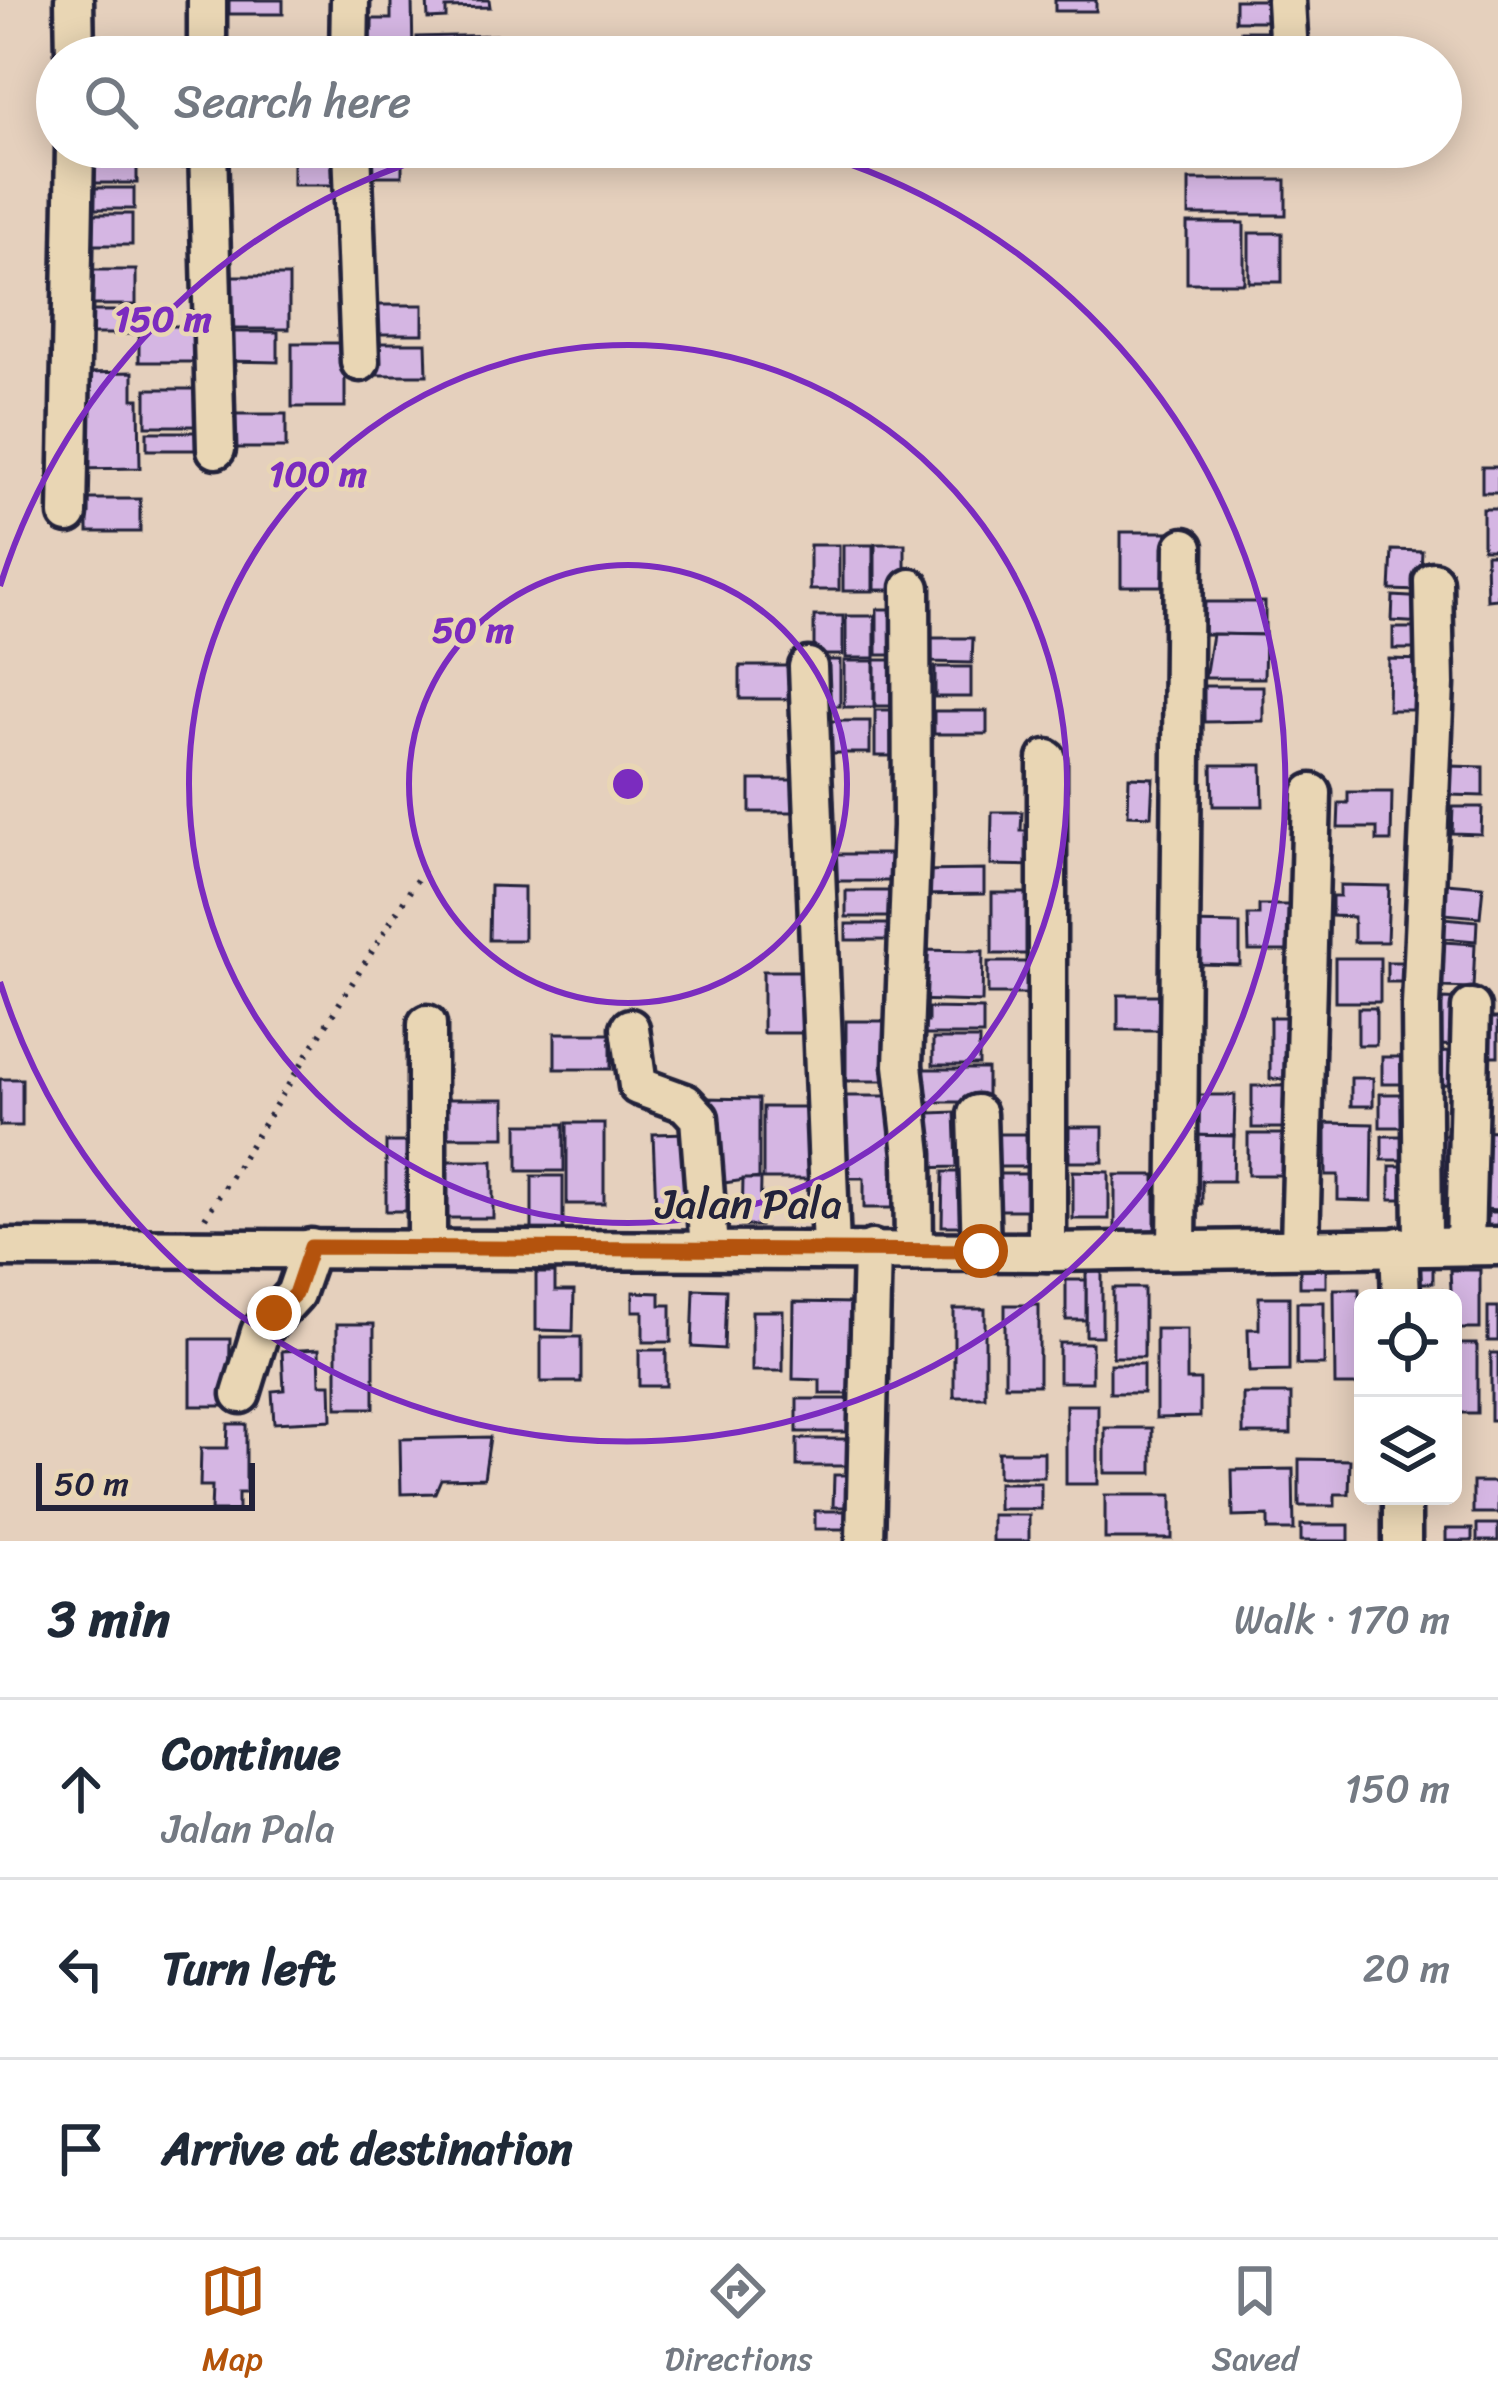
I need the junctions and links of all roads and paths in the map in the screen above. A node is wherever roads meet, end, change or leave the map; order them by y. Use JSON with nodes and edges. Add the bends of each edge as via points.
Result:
{"nodes":[{"id":1,"x":74,"y":0,"type":"edge"},
{"id":2,"x":207,"y":0,"type":"edge"},
{"id":3,"x":350,"y":0,"type":"edge"},
{"id":4,"x":1286,"y":0,"type":"edge"},
{"id":5,"x":75,"y":36,"type":"edge"},
{"id":6,"x":207,"y":36,"type":"edge"},
{"id":7,"x":349,"y":36,"type":"edge"},
{"id":8,"x":1288,"y":36,"type":"edge"},
{"id":9,"x":75,"y":168,"type":"edge"},
{"id":10,"x":209,"y":168,"type":"edge"},
{"id":11,"x":353,"y":168,"type":"edge"},
{"id":12,"x":360,"y":362,"type":"dead end"},
{"id":13,"x":216,"y":449,"type":"dead end"},
{"id":14,"x":68,"y":514,"type":"dead end"},
{"id":15,"x":1184,"y":547,"type":"dead end"},
{"id":16,"x":1433,"y":581,"type":"dead end"},
{"id":17,"x":911,"y":588,"type":"dead end"},
{"id":18,"x":808,"y":668,"type":"dead end"},
{"id":19,"x":1046,"y":759,"type":"dead end"},
{"id":20,"x":1312,"y":793,"type":"dead end"},
{"id":21,"x":423,"y":870,"type":"dead end"},
{"id":22,"x":1471,"y":1008,"type":"dead end"},
{"id":23,"x":427,"y":1024,"type":"dead end"},
{"id":24,"x":630,"y":1028,"type":"dead end"},
{"id":25,"x":977,"y":1114,"type":"dead end"},
{"id":26,"x":1300,"y":1245,"type":"junction"},
{"id":27,"x":1411,"y":1245,"type":"junction"},
{"id":28,"x":1482,"y":1245,"type":"edge"},
{"id":29,"x":188,"y":1246,"type":"junction"},
{"id":30,"x":311,"y":1247,"type":"junction"},
{"id":31,"x":831,"y":1247,"type":"junction"},
{"id":32,"x":0,"y":1248,"type":"edge"},
{"id":33,"x":709,"y":1248,"type":"junction"},
{"id":34,"x":427,"y":1249,"type":"junction"},
{"id":35,"x":872,"y":1249,"type":"junction"},
{"id":36,"x":1177,"y":1249,"type":"junction"},
{"id":37,"x":914,"y":1250,"type":"junction"},
{"id":38,"x":981,"y":1251,"type":"junction"},
{"id":39,"x":1046,"y":1252,"type":"junction"},
{"id":40,"x":1403,"y":1289,"type":"edge"},
{"id":41,"x":241,"y":1394,"type":"dead end"},
{"id":42,"x":1402,"y":1505,"type":"edge"},
{"id":43,"x":865,"y":1541,"type":"edge"},
{"id":44,"x":1402,"y":1541,"type":"edge"}],
"edges":[{"from":1,"to":5,"type":"street"},
{"from":2,"to":6,"type":"street"},
{"from":3,"to":7,"type":"street"},
{"from":4,"to":8,"type":"street"},
{"from":9,"to":14,"type":"street"},
{"from":10,"to":13,"type":"street"},
{"from":11,"to":12,"type":"street"},
{"from":15,"to":36,"type":"street"},
{"from":16,"to":27,"type":"street","via":[[1436,684]]},
{"from":17,"to":37,"type":"street","via":[[903,1065]]},
{"from":18,"to":31,"type":"street"},
{"from":19,"to":39,"type":"street"},
{"from":20,"to":26,"type":"street"},
{"from":21,"to":29,"type":"path"},
{"from":22,"to":28,"type":"street"},
{"from":23,"to":34,"type":"street"},
{"from":24,"to":33,"type":"street","via":[[638,1086],[686,1103],[699,1118]]},
{"from":25,"to":38,"type":"street"},
{"from":26,"to":27,"type":"street","name":"Jalan Pala"},
{"from":26,"to":36,"type":"street","name":"Jalan Pala"},
{"from":27,"to":28,"type":"street","name":"Jalan Pala"},
{"from":27,"to":40,"type":"street"},
{"from":29,"to":30,"type":"street","name":"Jalan Pala"},
{"from":29,"to":32,"type":"street","name":"Jalan Pala"},
{"from":30,"to":34,"type":"street","name":"Jalan Pala"},
{"from":30,"to":41,"type":"street","via":[[295,1294],[260,1332]]},
{"from":31,"to":33,"type":"street","name":"Jalan Pala"},
{"from":31,"to":35,"type":"street","name":"Jalan Pala"},
{"from":33,"to":34,"type":"street","name":"Jalan Pala"},
{"from":35,"to":37,"type":"street","name":"Jalan Pala"},
{"from":35,"to":43,"type":"street"},
{"from":36,"to":39,"type":"street","name":"Jalan Pala"},
{"from":37,"to":38,"type":"street","name":"Jalan Pala"},
{"from":38,"to":39,"type":"street","name":"Jalan Pala"},
{"from":42,"to":44,"type":"street"}]}
